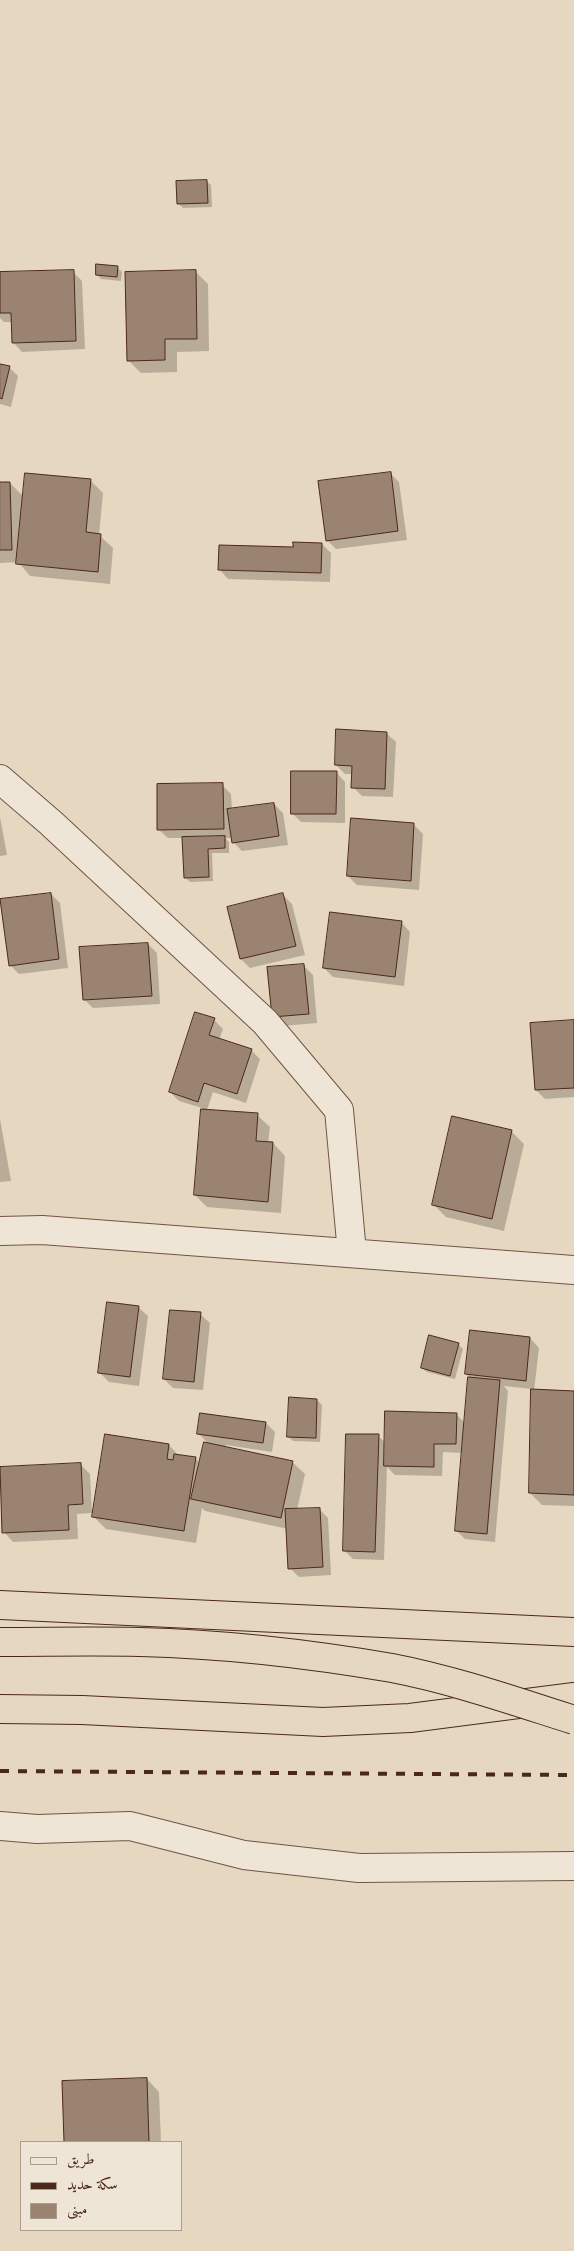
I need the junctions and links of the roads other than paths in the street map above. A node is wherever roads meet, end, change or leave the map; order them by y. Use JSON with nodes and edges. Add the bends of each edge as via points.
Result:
{"nodes":[{"id":1,"x":0,"y":779,"type":"edge"},
{"id":2,"x":0,"y":1231,"type":"edge"},
{"id":3,"x":352,"y":1253,"type":"junction"},
{"id":4,"x":574,"y":1270,"type":"edge"},
{"id":5,"x":0,"y":1605,"type":"edge"},
{"id":6,"x":574,"y":1632,"type":"edge"},
{"id":7,"x":0,"y":1642,"type":"edge"},
{"id":8,"x":574,"y":1697,"type":"edge"},
{"id":9,"x":0,"y":1709,"type":"edge"},
{"id":10,"x":574,"y":1720,"type":"edge"},
{"id":11,"x":0,"y":1826,"type":"edge"},
{"id":12,"x":574,"y":1866,"type":"edge"}],
"edges":[{"from":1,"to":3,"type":"street","via":[[265,1022],[339,1110]]},
{"from":2,"to":3,"type":"street","via":[[42,1230]]},
{"from":3,"to":4,"type":"street"},
{"from":5,"to":6,"type":"main road"},
{"from":7,"to":10,"type":"main road","bridge":true,"via":[[140,1642],[329,1659],[460,1684]]},
{"from":8,"to":9,"type":"main road","via":[[410,1718],[322,1722]]},
{"from":11,"to":12,"type":"street","via":[[37,1829],[130,1826],[244,1855],[358,1868]]}]}
